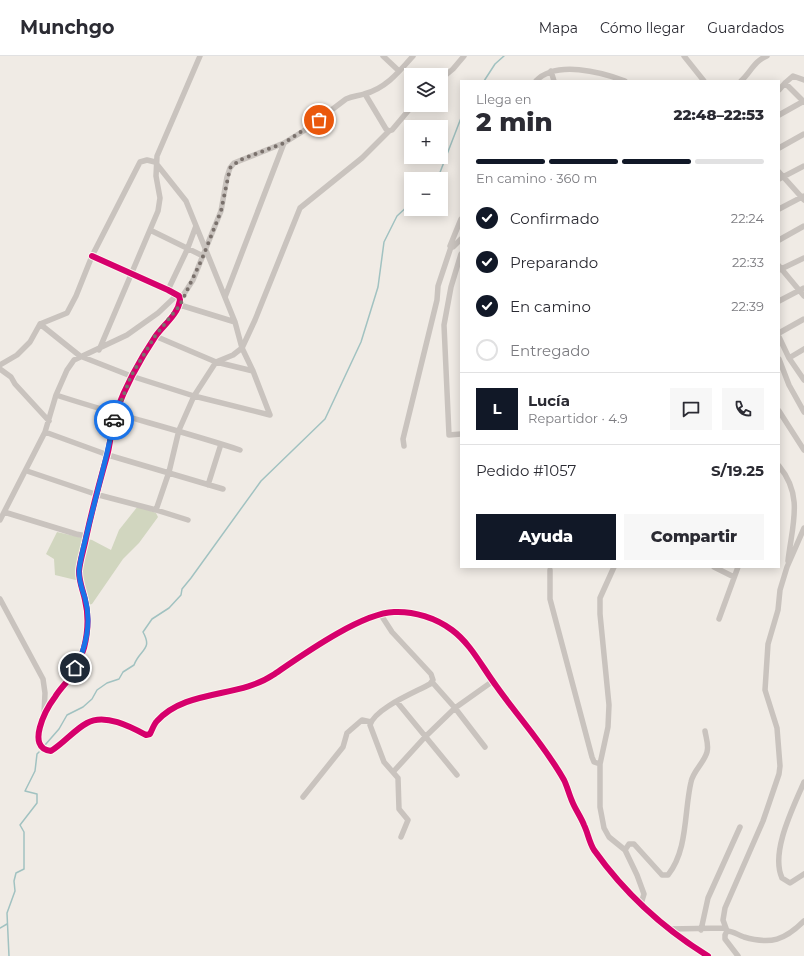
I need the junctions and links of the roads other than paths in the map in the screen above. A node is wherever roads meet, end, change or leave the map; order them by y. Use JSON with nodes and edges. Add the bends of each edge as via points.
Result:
{"nodes":[{"id":1,"x":200,"y":56,"type":"edge"},
{"id":2,"x":383,"y":56,"type":"edge"},
{"id":3,"x":412,"y":56,"type":"edge"},
{"id":4,"x":464,"y":56,"type":"edge"},
{"id":5,"x":684,"y":56,"type":"edge"},
{"id":6,"x":766,"y":56,"type":"edge"},
{"id":7,"x":399,"y":71,"type":"junction"},
{"id":8,"x":551,"y":71,"type":"junction"},
{"id":9,"x":448,"y":73,"type":"edge"},
{"id":10,"x":537,"y":80,"type":"edge"},
{"id":11,"x":554,"y":80,"type":"edge"},
{"id":12,"x":622,"y":80,"type":"edge"},
{"id":13,"x":703,"y":80,"type":"edge"},
{"id":14,"x":742,"y":80,"type":"edge"},
{"id":15,"x":804,"y":80,"type":"edge"},
{"id":16,"x":785,"y":83,"type":"junction"},
{"id":17,"x":780,"y":89,"type":"edge"},
{"id":18,"x":365,"y":94,"type":"junction"},
{"id":19,"x":804,"y":102,"type":"edge"},
{"id":20,"x":407,"y":112,"type":"edge"},
{"id":21,"x":780,"y":114,"type":"edge"},
{"id":22,"x":389,"y":130,"type":"junction"},
{"id":23,"x":804,"y":134,"type":"edge"},
{"id":24,"x":284,"y":143,"type":"junction"},
{"id":25,"x":780,"y":147,"type":"edge"},
{"id":26,"x":155,"y":162,"type":"junction"},
{"id":27,"x":804,"y":166,"type":"edge"},
{"id":28,"x":781,"y":178,"type":"edge"},
{"id":29,"x":803,"y":198,"type":"edge"},
{"id":30,"x":780,"y":209,"type":"edge"},
{"id":31,"x":460,"y":221,"type":"edge"},
{"id":32,"x":196,"y":226,"type":"junction"},
{"id":33,"x":804,"y":226,"type":"edge"},
{"id":34,"x":150,"y":230,"type":"junction"},
{"id":35,"x":780,"y":239,"type":"edge"},
{"id":36,"x":460,"y":240,"type":"edge"},
{"id":37,"x":451,"y":247,"type":"junction"},
{"id":38,"x":205,"y":249,"type":"junction"},
{"id":39,"x":188,"y":250,"type":"junction"},
{"id":40,"x":92,"y":256,"type":"junction"},
{"id":41,"x":203,"y":256,"type":"junction"},
{"id":42,"x":460,"y":257,"type":"edge"},
{"id":43,"x":804,"y":258,"type":"edge"},
{"id":44,"x":780,"y":268,"type":"edge"},
{"id":45,"x":131,"y":272,"type":"junction"},
{"id":46,"x":802,"y":289,"type":"edge"},
{"id":47,"x":168,"y":290,"type":"junction"},
{"id":48,"x":176,"y":296,"type":"junction"},
{"id":49,"x":804,"y":296,"type":"edge"},
{"id":50,"x":225,"y":297,"type":"junction"},
{"id":51,"x":780,"y":301,"type":"edge"},
{"id":52,"x":180,"y":303,"type":"junction"},
{"id":53,"x":804,"y":319,"type":"edge"},
{"id":54,"x":235,"y":322,"type":"junction"},
{"id":55,"x":40,"y":324,"type":"junction"},
{"id":56,"x":780,"y":332,"type":"edge"},
{"id":57,"x":155,"y":336,"type":"junction"},
{"id":58,"x":780,"y":339,"type":"edge"},
{"id":59,"x":242,"y":348,"type":"junction"},
{"id":60,"x":99,"y":350,"type":"junction"},
{"id":61,"x":804,"y":350,"type":"edge"},
{"id":62,"x":80,"y":356,"type":"junction"},
{"id":63,"x":789,"y":358,"type":"junction"},
{"id":64,"x":216,"y":362,"type":"junction"},
{"id":65,"x":780,"y":362,"type":"edge"},
{"id":66,"x":0,"y":365,"type":"edge"},
{"id":67,"x":0,"y":369,"type":"edge"},
{"id":68,"x":253,"y":371,"type":"junction"},
{"id":69,"x":131,"y":376,"type":"junction"},
{"id":70,"x":804,"y":380,"type":"edge"},
{"id":71,"x":56,"y":395,"type":"junction"},
{"id":72,"x":194,"y":396,"type":"junction"},
{"id":73,"x":804,"y":412,"type":"edge"},
{"id":74,"x":780,"y":413,"type":"edge"},
{"id":75,"x":115,"y":414,"type":"junction"},
{"id":76,"x":49,"y":421,"type":"junction"},
{"id":77,"x":179,"y":430,"type":"junction"},
{"id":78,"x":45,"y":432,"type":"junction"},
{"id":79,"x":460,"y":434,"type":"edge"},
{"id":80,"x":221,"y":444,"type":"junction"},
{"id":81,"x":404,"y":446,"type":"dead end"},
{"id":82,"x":240,"y":450,"type":"dead end"},
{"id":83,"x":804,"y":450,"type":"edge"},
{"id":84,"x":108,"y":454,"type":"junction"},
{"id":85,"x":780,"y":467,"type":"edge"},
{"id":86,"x":27,"y":471,"type":"junction"},
{"id":87,"x":169,"y":472,"type":"junction"},
{"id":88,"x":208,"y":485,"type":"junction"},
{"id":89,"x":223,"y":489,"type":"dead end"},
{"id":90,"x":95,"y":494,"type":"junction"},
{"id":91,"x":156,"y":510,"type":"junction"},
{"id":92,"x":4,"y":512,"type":"junction"},
{"id":93,"x":0,"y":520,"type":"edge"},
{"id":94,"x":188,"y":520,"type":"dead end"},
{"id":95,"x":804,"y":528,"type":"edge"},
{"id":96,"x":86,"y":536,"type":"junction"},
{"id":97,"x":787,"y":567,"type":"junction"},
{"id":98,"x":614,"y":568,"type":"edge"},
{"id":99,"x":716,"y":568,"type":"edge"},
{"id":100,"x":738,"y":568,"type":"edge"},
{"id":101,"x":550,"y":570,"type":"dead end"},
{"id":102,"x":734,"y":577,"type":"junction"},
{"id":103,"x":0,"y":599,"type":"edge"},
{"id":104,"x":381,"y":615,"type":"junction"},
{"id":105,"x":719,"y":619,"type":"dead end"},
{"id":106,"x":493,"y":681,"type":"junction"},
{"id":107,"x":432,"y":682,"type":"junction"},
{"id":108,"x":397,"y":702,"type":"junction"},
{"id":109,"x":455,"y":708,"type":"junction"},
{"id":110,"x":43,"y":718,"type":"junction"},
{"id":111,"x":371,"y":722,"type":"junction"},
{"id":112,"x":705,"y":731,"type":"dead end"},
{"id":113,"x":425,"y":736,"type":"junction"},
{"id":114,"x":485,"y":747,"type":"dead end"},
{"id":115,"x":600,"y":764,"type":"junction"},
{"id":116,"x":394,"y":771,"type":"junction"},
{"id":117,"x":457,"y":775,"type":"dead end"},
{"id":118,"x":804,"y":782,"type":"edge"},
{"id":119,"x":303,"y":797,"type":"dead end"},
{"id":120,"x":740,"y":827,"type":"dead end"},
{"id":121,"x":401,"y":837,"type":"dead end"},
{"id":122,"x":624,"y":850,"type":"junction"},
{"id":123,"x":804,"y":874,"type":"edge"},
{"id":124,"x":641,"y":904,"type":"junction"},
{"id":125,"x":804,"y":921,"type":"edge"},
{"id":126,"x":668,"y":929,"type":"junction"},
{"id":127,"x":701,"y":930,"type":"junction"},
{"id":128,"x":726,"y":930,"type":"junction"},
{"id":129,"x":708,"y":956,"type":"edge"},
{"id":130,"x":738,"y":956,"type":"edge"}],
"edges":[{"from":1,"to":26,"type":"street"},
{"from":2,"to":7,"type":"street"},
{"from":3,"to":7,"type":"street"},
{"from":4,"to":9,"type":"street"},
{"from":5,"to":13,"type":"street"},
{"from":6,"to":14,"type":"street","via":[[756,61]]},
{"from":7,"to":18,"type":"street","via":[[386,84]]},
{"from":8,"to":10,"type":"street"},
{"from":8,"to":11,"type":"street"},
{"from":8,"to":12,"type":"street","via":[[569,69],[600,72]]},
{"from":15,"to":16,"type":"street","via":[[793,76]]},
{"from":16,"to":17,"type":"street"},
{"from":16,"to":19,"type":"street"},
{"from":18,"to":22,"type":"street"},
{"from":18,"to":24,"type":"street","via":[[353,95],[346,99]]},
{"from":19,"to":21,"type":"street"},
{"from":20,"to":22,"type":"street","via":[[392,130]]},
{"from":22,"to":59,"type":"street","via":[[362,158],[300,208]]},
{"from":23,"to":25,"type":"street"},
{"from":24,"to":38,"type":"street","via":[[240,160],[230,168],[221,211]]},
{"from":24,"to":50,"type":"street"},
{"from":26,"to":32,"type":"street","via":[[186,201]]},
{"from":26,"to":34,"type":"street","via":[[160,204]]},
{"from":26,"to":40,"type":"street","via":[[140,162]]},
{"from":27,"to":28,"type":"street"},
{"from":28,"to":29,"type":"street"},
{"from":29,"to":30,"type":"street"},
{"from":31,"to":37,"type":"street"},
{"from":32,"to":38,"type":"street"},
{"from":32,"to":39,"type":"street"},
{"from":33,"to":35,"type":"street"},
{"from":34,"to":39,"type":"street"},
{"from":34,"to":45,"type":"street"},
{"from":36,"to":37,"type":"street"},
{"from":37,"to":81,"type":"street","via":[[438,286],[437,300],[403,439]]},
{"from":38,"to":41,"type":"street"},
{"from":38,"to":50,"type":"street"},
{"from":39,"to":41,"type":"street"},
{"from":39,"to":47,"type":"street"},
{"from":40,"to":45,"type":"street"},
{"from":40,"to":55,"type":"street","via":[[67,313]]},
{"from":41,"to":52,"type":"street"},
{"from":42,"to":79,"type":"street","via":[[444,325],[449,435]]},
{"from":43,"to":44,"type":"street"},
{"from":44,"to":46,"type":"street"},
{"from":45,"to":47,"type":"street"},
{"from":45,"to":60,"type":"street"},
{"from":46,"to":49,"type":"street"},
{"from":46,"to":51,"type":"street"},
{"from":47,"to":48,"type":"street"},
{"from":48,"to":52,"type":"street","via":[[180,298]]},
{"from":48,"to":60,"type":"street","via":[[140,326]]},
{"from":50,"to":54,"type":"street"},
{"from":52,"to":54,"type":"street"},
{"from":52,"to":57,"type":"street"},
{"from":53,"to":56,"type":"street"},
{"from":54,"to":59,"type":"street"},
{"from":55,"to":62,"type":"street"},
{"from":55,"to":66,"type":"street","via":[[30,342],[17,356]]},
{"from":57,"to":64,"type":"street"},
{"from":57,"to":69,"type":"street"},
{"from":58,"to":63,"type":"street"},
{"from":59,"to":64,"type":"street"},
{"from":59,"to":68,"type":"street"},
{"from":60,"to":62,"type":"street"},
{"from":61,"to":63,"type":"street"},
{"from":62,"to":69,"type":"street"},
{"from":62,"to":71,"type":"street","via":[[67,370]]},
{"from":63,"to":70,"type":"street"},
{"from":64,"to":68,"type":"street"},
{"from":64,"to":72,"type":"street"},
{"from":65,"to":73,"type":"street"},
{"from":67,"to":76,"type":"street","via":[[11,377]]},
{"from":68,"to":72,"type":"street","via":[[270,415]]},
{"from":69,"to":72,"type":"street"},
{"from":69,"to":75,"type":"street"},
{"from":71,"to":75,"type":"street"},
{"from":71,"to":76,"type":"street"},
{"from":72,"to":77,"type":"street"},
{"from":74,"to":83,"type":"street"},
{"from":75,"to":77,"type":"street"},
{"from":75,"to":84,"type":"street"},
{"from":76,"to":78,"type":"street"},
{"from":77,"to":80,"type":"street"},
{"from":77,"to":87,"type":"street"},
{"from":78,"to":84,"type":"street"},
{"from":78,"to":86,"type":"street"},
{"from":80,"to":82,"type":"street"},
{"from":80,"to":88,"type":"street"},
{"from":84,"to":87,"type":"street"},
{"from":84,"to":90,"type":"street"},
{"from":85,"to":97,"type":"street","via":[[792,485],[795,498]]},
{"from":86,"to":90,"type":"street"},
{"from":86,"to":92,"type":"street"},
{"from":87,"to":88,"type":"street"},
{"from":87,"to":91,"type":"street"},
{"from":88,"to":89,"type":"street"},
{"from":90,"to":91,"type":"street"},
{"from":90,"to":96,"type":"street"},
{"from":91,"to":94,"type":"street"},
{"from":92,"to":93,"type":"street"},
{"from":92,"to":96,"type":"street"},
{"from":95,"to":97,"type":"street"},
{"from":96,"to":110,"type":"street","via":[[79,572],[88,618],[86,641],[69,679]]},
{"from":97,"to":128,"type":"street","via":[[768,644],[765,676],[765,690],[777,728],[779,774],[763,821],[725,908],[723,920]]},
{"from":98,"to":115,"type":"street","via":[[600,598],[609,705],[608,727]]},
{"from":99,"to":102,"type":"street"},
{"from":100,"to":102,"type":"street"},
{"from":101,"to":115,"type":"street","via":[[550,599],[556,624],[592,757],[594,762]]},
{"from":102,"to":105,"type":"street"},
{"from":103,"to":110,"type":"street","via":[[43,679],[46,693]]},
{"from":104,"to":106,"type":"street","via":[[393,612],[415,614],[450,628],[465,640]]},
{"from":104,"to":107,"type":"street","via":[[392,632],[431,674]]},
{"from":104,"to":110,"type":"street","via":[[369,618],[345,631],[261,684],[194,700],[177,707],[156,722],[150,734],[146,735],[120,723],[95,719],[57,748],[51,751],[44,750],[38,744]]},
{"from":106,"to":109,"type":"street"},
{"from":106,"to":124,"type":"street","via":[[544,747],[565,781],[572,803],[595,851]]},
{"from":107,"to":108,"type":"street"},
{"from":107,"to":109,"type":"street"},
{"from":108,"to":111,"type":"street","via":[[378,714]]},
{"from":108,"to":113,"type":"street"},
{"from":109,"to":113,"type":"street"},
{"from":109,"to":114,"type":"street"},
{"from":111,"to":116,"type":"street","via":[[382,758]]},
{"from":111,"to":119,"type":"street","via":[[362,720],[349,730],[343,747]]},
{"from":112,"to":122,"type":"street","via":[[707,753],[691,782],[683,835],[676,862],[670,873],[665,876],[659,872],[634,844],[629,844]]},
{"from":113,"to":116,"type":"street"},
{"from":113,"to":117,"type":"street"},
{"from":115,"to":122,"type":"street","via":[[600,807],[604,828],[609,837]]},
{"from":116,"to":121,"type":"street","via":[[399,783],[399,809],[408,820]]},
{"from":118,"to":123,"type":"street","via":[[783,838],[779,868],[782,878],[790,883]]},
{"from":120,"to":127,"type":"street","via":[[708,898]]},
{"from":122,"to":124,"type":"street","via":[[644,894]]},
{"from":124,"to":126,"type":"street"},
{"from":125,"to":128,"type":"street","via":[[792,933],[773,941],[746,938]]},
{"from":126,"to":127,"type":"street"},
{"from":126,"to":129,"type":"street"},
{"from":127,"to":128,"type":"street"},
{"from":128,"to":130,"type":"street","via":[[725,939]]}]}
